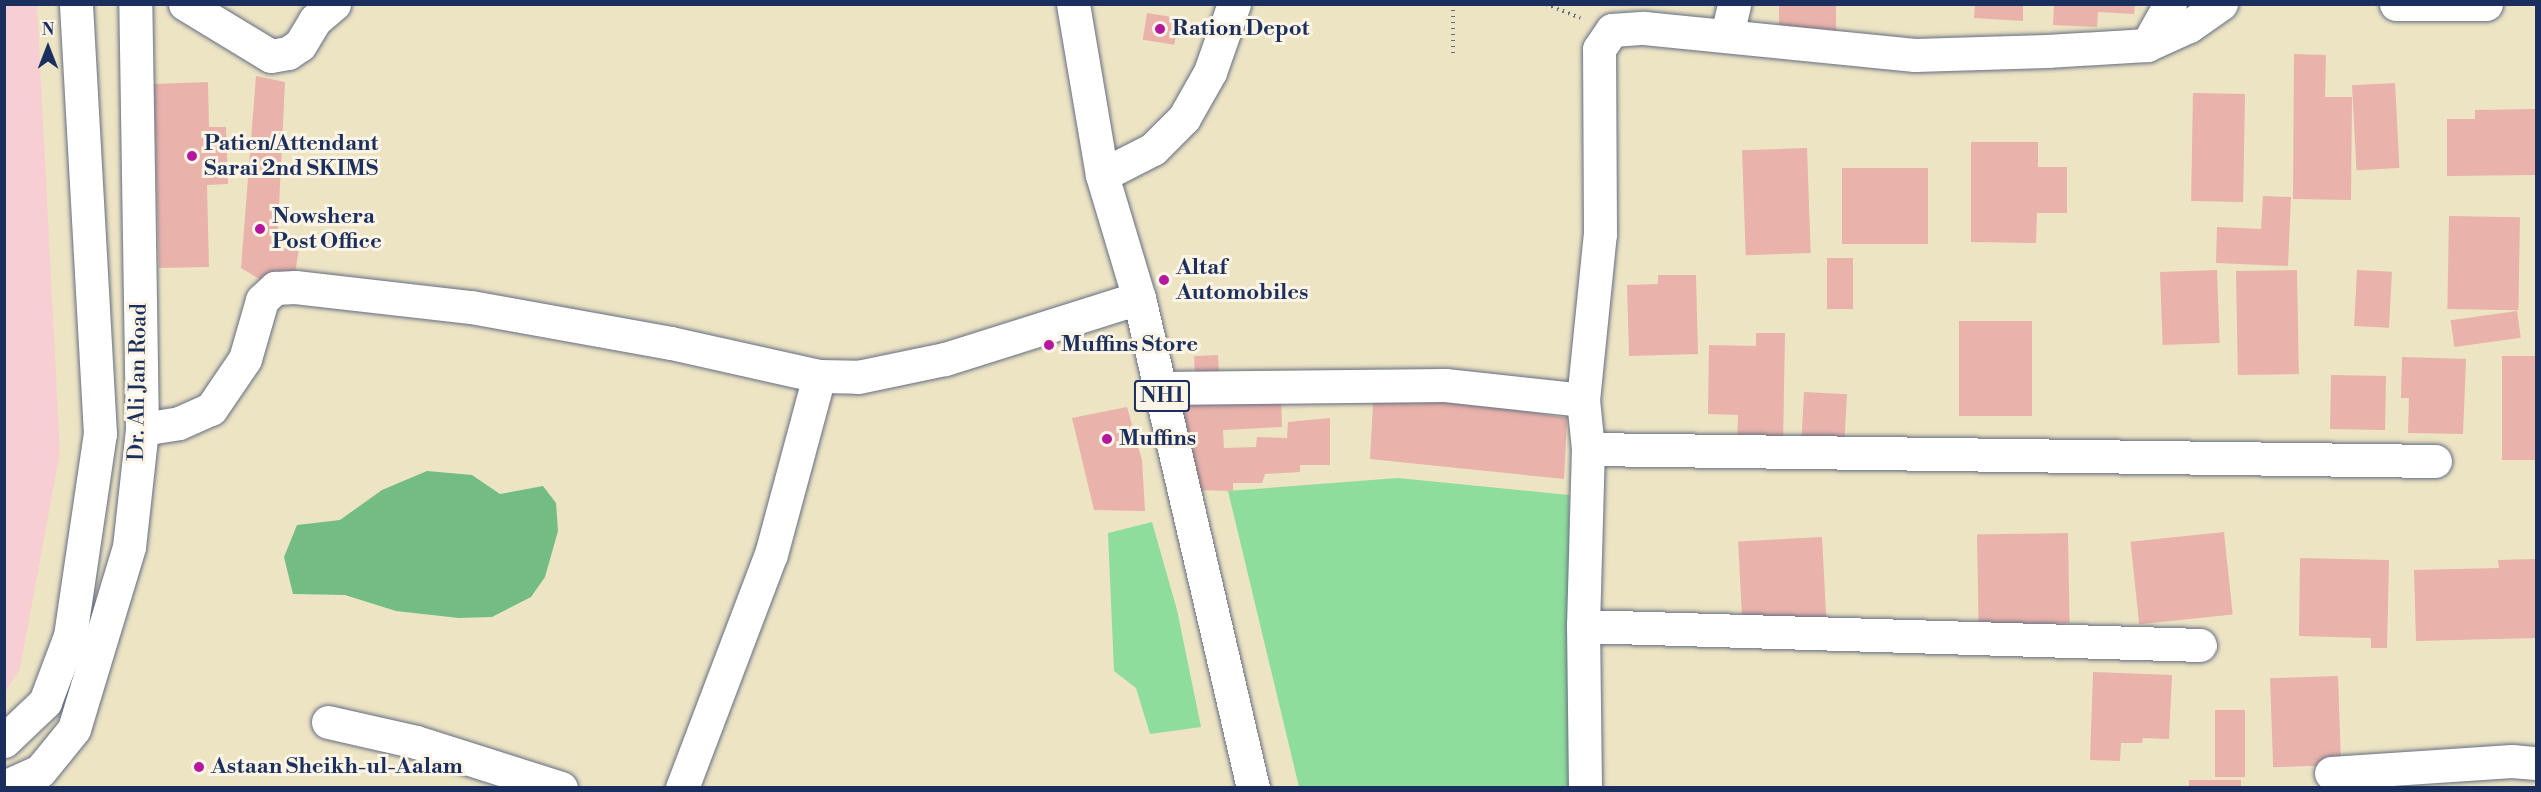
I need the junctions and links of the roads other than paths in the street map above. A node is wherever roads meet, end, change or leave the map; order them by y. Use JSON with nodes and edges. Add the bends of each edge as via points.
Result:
{"nodes":[{"id":1,"x":76,"y":4,"type":"edge"},
{"id":2,"x":135,"y":4,"type":"edge"},
{"id":3,"x":185,"y":4,"type":"edge"},
{"id":4,"x":334,"y":4,"type":"edge"},
{"id":5,"x":1073,"y":4,"type":"edge"},
{"id":6,"x":1234,"y":4,"type":"edge"},
{"id":7,"x":2170,"y":4,"type":"edge"},
{"id":8,"x":2221,"y":4,"type":"edge"},
{"id":9,"x":2396,"y":4,"type":"edge"},
{"id":10,"x":2486,"y":4,"type":"edge"},
{"id":11,"x":1730,"y":20,"type":"edge"},
{"id":12,"x":2147,"y":45,"type":"junction"},
{"id":13,"x":1102,"y":175,"type":"junction"},
{"id":14,"x":1139,"y":298,"type":"junction"},
{"id":15,"x":819,"y":376,"type":"junction"},
{"id":16,"x":1161,"y":388,"type":"junction"},
{"id":17,"x":1583,"y":400,"type":"junction"},
{"id":18,"x":142,"y":429,"type":"junction"},
{"id":19,"x":1588,"y":449,"type":"junction"},
{"id":20,"x":2434,"y":461,"type":"dead end"},
{"id":21,"x":1583,"y":626,"type":"junction"},
{"id":22,"x":2200,"y":645,"type":"dead end"},
{"id":23,"x":328,"y":722,"type":"dead end"},
{"id":24,"x":4,"y":741,"type":"edge"},
{"id":25,"x":2536,"y":763,"type":"edge"},
{"id":26,"x":2331,"y":773,"type":"dead end"},
{"id":27,"x":4,"y":787,"type":"edge"},
{"id":28,"x":561,"y":788,"type":"edge"},
{"id":29,"x":682,"y":788,"type":"edge"},
{"id":30,"x":1253,"y":788,"type":"edge"},
{"id":31,"x":1585,"y":788,"type":"edge"}],
"edges":[{"from":1,"to":24,"type":"main road","name":"Dr. Ali Jan Road","via":[[100,434],[70,636],[45,702]]},
{"from":2,"to":18,"type":"main road","name":"Dr. Ali Jan Road"},
{"from":3,"to":4,"type":"main road","via":[[271,56],[288,53],[300,45],[315,20]]},
{"from":5,"to":13,"type":"main road","number":"NH1"},
{"from":6,"to":13,"type":"main road","via":[[1210,72],[1184,118],[1153,149]]},
{"from":7,"to":12,"type":"main road"},
{"from":8,"to":12,"type":"main road","via":[[2189,26]]},
{"from":9,"to":10,"type":"main road"},
{"from":11,"to":12,"type":"main road","via":[[1915,55]]},
{"from":11,"to":17,"type":"main road","via":[[1612,30],[1599,50],[1600,234]]},
{"from":13,"to":14,"type":"main road","number":"NH1"},
{"from":14,"to":15,"type":"main road","via":[[945,359],[858,377]]},
{"from":14,"to":16,"type":"main road","number":"NH1"},
{"from":15,"to":18,"type":"main road","via":[[672,343],[471,306],[285,287],[275,288],[262,300],[245,359],[211,409],[179,423]]},
{"from":15,"to":29,"type":"main road","via":[[771,554]]},
{"from":16,"to":17,"type":"main road","via":[[1445,385]]},
{"from":16,"to":30,"type":"main road","number":"NH1"},
{"from":17,"to":19,"type":"main road"},
{"from":18,"to":27,"type":"main road","name":"Dr. Ali Jan Road","via":[[129,547],[74,729],[40,771]]},
{"from":19,"to":20,"type":"main road"},
{"from":19,"to":21,"type":"main road"},
{"from":21,"to":22,"type":"main road"},
{"from":21,"to":31,"type":"main road"},
{"from":23,"to":28,"type":"main road","via":[[416,742]]},
{"from":25,"to":26,"type":"main road","via":[[2512,761]]}]}
